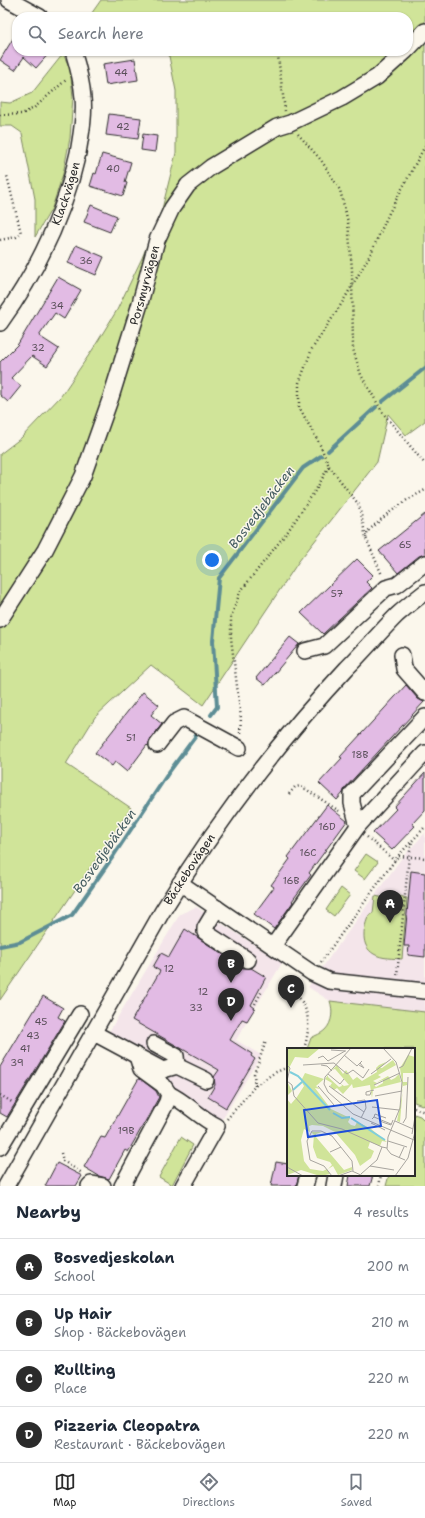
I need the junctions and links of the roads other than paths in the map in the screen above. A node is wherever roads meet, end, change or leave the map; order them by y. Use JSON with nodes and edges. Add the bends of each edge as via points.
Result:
{"nodes":[{"id":1,"x":9,"y":0,"type":"edge"},
{"id":2,"x":31,"y":12,"type":"edge"},
{"id":3,"x":425,"y":31,"type":"edge"},
{"id":4,"x":413,"y":44,"type":"edge"},
{"id":5,"x":75,"y":56,"type":"edge"},
{"id":6,"x":400,"y":56,"type":"edge"},
{"id":7,"x":0,"y":324,"type":"edge"},
{"id":8,"x":425,"y":563,"type":"edge"},
{"id":9,"x":425,"y":592,"type":"edge"},
{"id":10,"x":0,"y":620,"type":"edge"},
{"id":11,"x":305,"y":651,"type":"dead end"},
{"id":12,"x":402,"y":655,"type":"dead end"},
{"id":13,"x":425,"y":693,"type":"edge"},
{"id":14,"x":425,"y":717,"type":"edge"},
{"id":15,"x":157,"y":745,"type":"dead end"},
{"id":16,"x":239,"y":748,"type":"road end"},
{"id":17,"x":425,"y":753,"type":"edge"},
{"id":18,"x":358,"y":826,"type":"junction"},
{"id":19,"x":180,"y":883,"type":"junction"},
{"id":20,"x":217,"y":908,"type":"junction"},
{"id":21,"x":273,"y":946,"type":"junction"},
{"id":22,"x":248,"y":960,"type":"dead end"},
{"id":23,"x":425,"y":992,"type":"edge"},
{"id":24,"x":80,"y":1014,"type":"dead end"},
{"id":25,"x":94,"y":1033,"type":"junction"},
{"id":26,"x":154,"y":1044,"type":"dead end"},
{"id":27,"x":136,"y":1056,"type":"junction"},
{"id":28,"x":177,"y":1066,"type":"junction"},
{"id":29,"x":206,"y":1080,"type":"dead end"},
{"id":30,"x":169,"y":1094,"type":"junction"},
{"id":31,"x":5,"y":1128,"type":"edge"},
{"id":32,"x":0,"y":1148,"type":"edge"},
{"id":33,"x":20,"y":1161,"type":"junction"},
{"id":34,"x":308,"y":1176,"type":"edge"},
{"id":35,"x":336,"y":1176,"type":"edge"},
{"id":36,"x":88,"y":1181,"type":"edge"},
{"id":37,"x":6,"y":1186,"type":"edge"},
{"id":38,"x":103,"y":1186,"type":"edge"},
{"id":39,"x":122,"y":1186,"type":"edge"},
{"id":40,"x":182,"y":1186,"type":"edge"},
{"id":41,"x":305,"y":1186,"type":"edge"},
{"id":42,"x":334,"y":1186,"type":"edge"}],
"edges":[{"from":1,"to":2,"type":"street"},
{"from":3,"to":4,"type":"street","name":"Porsmyrvägen"},
{"from":5,"to":7,"type":"street","name":"Klackvägen","via":[[84,100],[81,135],[72,177],[59,217],[40,258]]},
{"from":6,"to":10,"type":"street","name":"Porsmyrvägen","via":[[377,77],[342,98],[277,127],[211,167],[188,185],[172,208],[157,240],[111,397],[83,476],[46,550]]},
{"from":8,"to":11,"type":"street","via":[[396,585],[386,588],[324,646]]},
{"from":9,"to":19,"type":"street","name":"Bäckebovägen","via":[[397,615],[316,702],[262,766]]},
{"from":12,"to":13,"type":"street","via":[[404,669]]},
{"from":14,"to":18,"type":"street","via":[[352,794]]},
{"from":15,"to":16,"type":"street","via":[[174,723],[184,718]]},
{"from":17,"to":18,"type":"street"},
{"from":18,"to":21,"type":"street"},
{"from":19,"to":20,"type":"street"},
{"from":19,"to":25,"type":"street","name":"Bäckebovägen"},
{"from":20,"to":21,"type":"street"},
{"from":20,"to":22,"type":"street","via":[[205,932]]},
{"from":21,"to":23,"type":"street","via":[[312,973],[329,981]]},
{"from":24,"to":31,"type":"street"},
{"from":25,"to":27,"type":"street"},
{"from":25,"to":33,"type":"street","name":"Bäckebovägen"},
{"from":26,"to":28,"type":"street","via":[[176,1056]]},
{"from":27,"to":28,"type":"street","via":[[163,1070]]},
{"from":27,"to":30,"type":"street","via":[[141,1069],[163,1085]]},
{"from":28,"to":29,"type":"street"},
{"from":30,"to":39,"type":"street"},
{"from":30,"to":40,"type":"street","via":[[216,1126]]},
{"from":31,"to":32,"type":"street"},
{"from":32,"to":33,"type":"street"},
{"from":33,"to":37,"type":"street","name":"Bäckebovägen"},
{"from":34,"to":41,"type":"street"},
{"from":35,"to":42,"type":"street"},
{"from":36,"to":38,"type":"street"}]}
